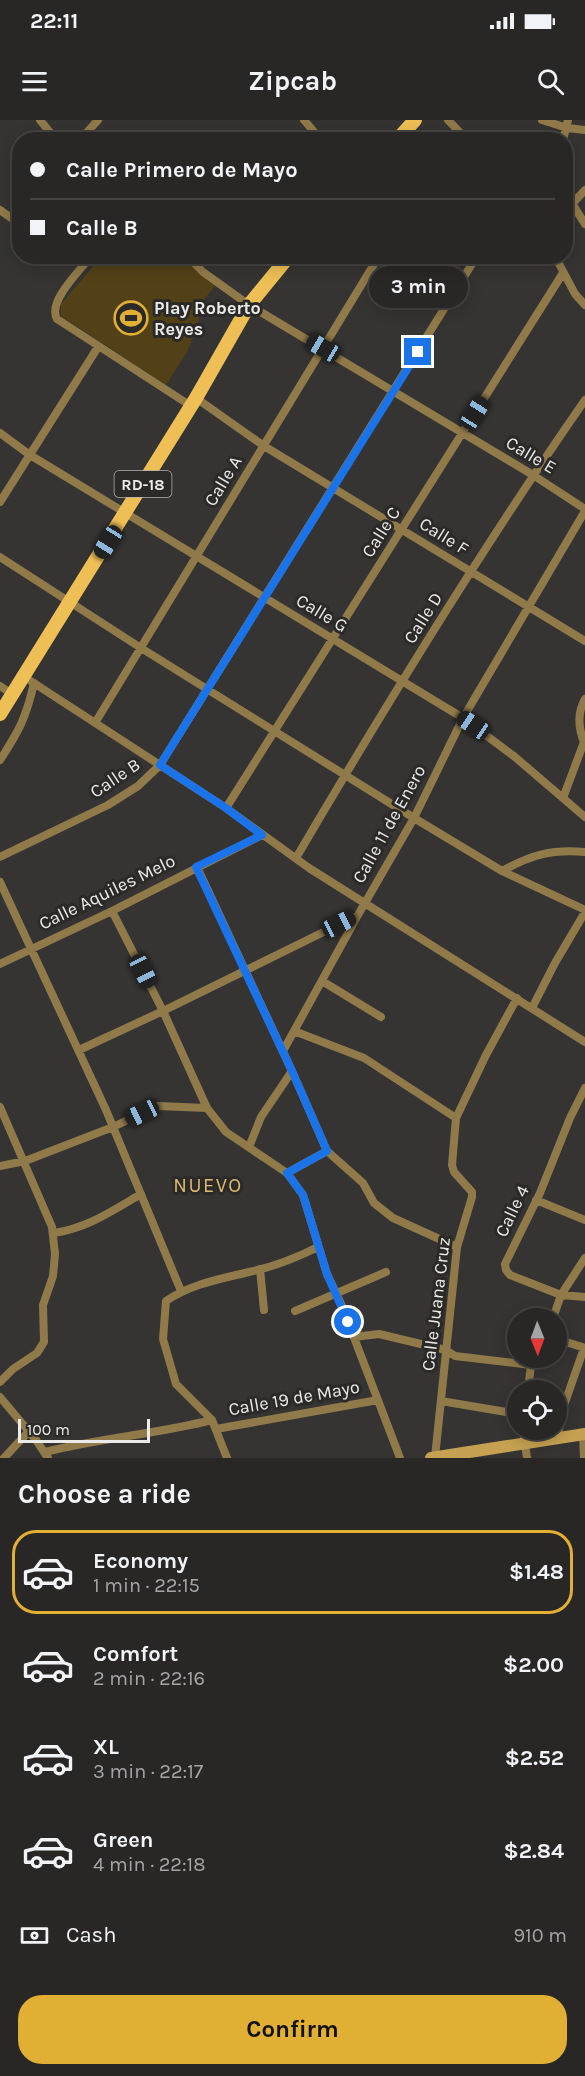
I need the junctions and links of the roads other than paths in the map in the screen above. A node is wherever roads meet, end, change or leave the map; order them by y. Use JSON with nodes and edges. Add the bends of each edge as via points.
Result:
{"nodes":[{"id":1,"x":40,"y":120,"type":"edge"},
{"id":2,"x":98,"y":120,"type":"edge"},
{"id":3,"x":304,"y":120,"type":"edge"},
{"id":4,"x":415,"y":120,"type":"edge"},
{"id":5,"x":448,"y":120,"type":"edge"},
{"id":6,"x":542,"y":120,"type":"edge"},
{"id":7,"x":568,"y":124,"type":"edge"},
{"id":8,"x":456,"y":130,"type":"joint"},
{"id":9,"x":585,"y":130,"type":"edge"},
{"id":10,"x":50,"y":132,"type":"edge"},
{"id":11,"x":87,"y":132,"type":"edge"},
{"id":12,"x":314,"y":132,"type":"edge"},
{"id":13,"x":404,"y":132,"type":"edge"},
{"id":14,"x":458,"y":132,"type":"edge"},
{"id":15,"x":585,"y":189,"type":"edge"},
{"id":16,"x":573,"y":203,"type":"edge"},
{"id":17,"x":573,"y":206,"type":"edge"},
{"id":18,"x":585,"y":224,"type":"edge"},
{"id":19,"x":86,"y":264,"type":"edge"},
{"id":20,"x":195,"y":264,"type":"edge"},
{"id":21,"x":282,"y":264,"type":"edge"},
{"id":22,"x":374,"y":264,"type":"edge"},
{"id":23,"x":472,"y":264,"type":"edge"},
{"id":24,"x":559,"y":264,"type":"edge"},
{"id":25,"x":563,"y":273,"type":"junction"},
{"id":26,"x":249,"y":305,"type":"junction"},
{"id":27,"x":585,"y":305,"type":"edge"},
{"id":28,"x":98,"y":347,"type":"junction"},
{"id":29,"x":323,"y":348,"type":"junction"},
{"id":30,"x":394,"y":390,"type":"junction"},
{"id":31,"x":585,"y":400,"type":"edge"},
{"id":32,"x":193,"y":402,"type":"junction"},
{"id":33,"x":0,"y":433,"type":"edge"},
{"id":34,"x":462,"y":433,"type":"junction"},
{"id":35,"x":264,"y":446,"type":"junction"},
{"id":36,"x":30,"y":455,"type":"junction"},
{"id":37,"x":533,"y":475,"type":"junction"},
{"id":38,"x":334,"y":488,"type":"junction"},
{"id":39,"x":0,"y":502,"type":"edge"},
{"id":40,"x":585,"y":510,"type":"edge"},
{"id":41,"x":126,"y":513,"type":"junction"},
{"id":42,"x":402,"y":530,"type":"junction"},
{"id":43,"x":197,"y":556,"type":"junction"},
{"id":44,"x":0,"y":557,"type":"edge"},
{"id":45,"x":471,"y":572,"type":"junction"},
{"id":46,"x":266,"y":598,"type":"junction"},
{"id":47,"x":71,"y":602,"type":"junction"},
{"id":48,"x":528,"y":606,"type":"junction"},
{"id":49,"x":333,"y":639,"type":"junction"},
{"id":50,"x":585,"y":641,"type":"edge"},
{"id":51,"x":141,"y":648,"type":"junction"},
{"id":52,"x":28,"y":680,"type":"junction"},
{"id":53,"x":403,"y":681,"type":"junction"},
{"id":54,"x":0,"y":686,"type":"edge"},
{"id":55,"x":209,"y":689,"type":"junction"},
{"id":56,"x":12,"y":694,"type":"junction"},
{"id":57,"x":585,"y":699,"type":"edge"},
{"id":58,"x":0,"y":714,"type":"edge"},
{"id":59,"x":463,"y":718,"type":"junction"},
{"id":60,"x":95,"y":723,"type":"junction"},
{"id":61,"x":276,"y":731,"type":"junction"},
{"id":62,"x":0,"y":760,"type":"edge"},
{"id":63,"x":160,"y":765,"type":"junction"},
{"id":64,"x":344,"y":775,"type":"junction"},
{"id":65,"x":563,"y":798,"type":"junction"},
{"id":66,"x":226,"y":808,"type":"junction"},
{"id":67,"x":585,"y":817,"type":"edge"},
{"id":68,"x":414,"y":818,"type":"junction"},
{"id":69,"x":262,"y":835,"type":"junction"},
{"id":70,"x":585,"y":852,"type":"edge"},
{"id":71,"x":0,"y":857,"type":"edge"},
{"id":72,"x":296,"y":858,"type":"junction"},
{"id":73,"x":196,"y":867,"type":"junction"},
{"id":74,"x":502,"y":871,"type":"junction"},
{"id":75,"x":0,"y":882,"type":"edge"},
{"id":76,"x":365,"y":903,"type":"junction"},
{"id":77,"x":112,"y":911,"type":"junction"},
{"id":78,"x":585,"y":911,"type":"edge"},
{"id":79,"x":358,"y":915,"type":"junction"},
{"id":80,"x":32,"y":948,"type":"junction"},
{"id":81,"x":0,"y":964,"type":"edge"},
{"id":82,"x":245,"y":971,"type":"junction"},
{"id":83,"x":322,"y":981,"type":"junction"},
{"id":84,"x":517,"y":998,"type":"junction"},
{"id":85,"x":532,"y":1008,"type":"junction"},
{"id":86,"x":163,"y":1011,"type":"junction"},
{"id":87,"x":381,"y":1017,"type":"dead end"},
{"id":88,"x":294,"y":1031,"type":"junction"},
{"id":89,"x":585,"y":1042,"type":"edge"},
{"id":90,"x":79,"y":1050,"type":"junction"},
{"id":91,"x":283,"y":1051,"type":"junction"},
{"id":92,"x":292,"y":1071,"type":"junction"},
{"id":93,"x":585,"y":1088,"type":"edge"},
{"id":94,"x":0,"y":1107,"type":"edge"},
{"id":95,"x":207,"y":1108,"type":"junction"},
{"id":96,"x":456,"y":1118,"type":"junction"},
{"id":97,"x":113,"y":1127,"type":"junction"},
{"id":98,"x":249,"y":1147,"type":"junction"},
{"id":99,"x":327,"y":1151,"type":"junction"},
{"id":100,"x":25,"y":1161,"type":"junction"},
{"id":101,"x":0,"y":1166,"type":"edge"},
{"id":102,"x":287,"y":1173,"type":"junction"},
{"id":103,"x":141,"y":1194,"type":"junction"},
{"id":104,"x":536,"y":1200,"type":"junction"},
{"id":105,"x":585,"y":1220,"type":"edge"},
{"id":106,"x":54,"y":1233,"type":"junction"},
{"id":107,"x":318,"y":1247,"type":"junction"},
{"id":108,"x":457,"y":1247,"type":"junction"},
{"id":109,"x":585,"y":1258,"type":"edge"},
{"id":110,"x":260,"y":1269,"type":"junction"},
{"id":111,"x":386,"y":1272,"type":"dead end"},
{"id":112,"x":181,"y":1291,"type":"junction"},
{"id":113,"x":336,"y":1293,"type":"junction"},
{"id":114,"x":561,"y":1295,"type":"junction"},
{"id":115,"x":585,"y":1297,"type":"edge"},
{"id":116,"x":556,"y":1308,"type":"edge"},
{"id":117,"x":264,"y":1310,"type":"dead end"},
{"id":118,"x":295,"y":1311,"type":"dead end"},
{"id":119,"x":354,"y":1337,"type":"junction"},
{"id":120,"x":567,"y":1342,"type":"edge"},
{"id":121,"x":585,"y":1348,"type":"edge"},
{"id":122,"x":446,"y":1350,"type":"junction"},
{"id":123,"x":507,"y":1359,"type":"edge"},
{"id":124,"x":0,"y":1382,"type":"edge"},
{"id":125,"x":0,"y":1397,"type":"edge"},
{"id":126,"x":567,"y":1398,"type":"edge"},
{"id":127,"x":378,"y":1400,"type":"junction"},
{"id":128,"x":441,"y":1401,"type":"junction"},
{"id":129,"x":507,"y":1412,"type":"edge"},
{"id":130,"x":214,"y":1425,"type":"junction"},
{"id":131,"x":28,"y":1431,"type":"junction"},
{"id":132,"x":584,"y":1434,"type":"edge"},
{"id":133,"x":567,"y":1436,"type":"edge"},
{"id":134,"x":507,"y":1440,"type":"edge"},
{"id":135,"x":525,"y":1440,"type":"edge"},
{"id":136,"x":46,"y":1455,"type":"edge"},
{"id":137,"x":433,"y":1457,"type":"edge"},
{"id":138,"x":4,"y":1458,"type":"edge"},
{"id":139,"x":227,"y":1458,"type":"edge"},
{"id":140,"x":400,"y":1458,"type":"edge"},
{"id":141,"x":527,"y":1458,"type":"edge"},
{"id":142,"x":584,"y":1458,"type":"edge"}],
"edges":[{"from":1,"to":10,"type":"street"},
{"from":2,"to":11,"type":"street"},
{"from":3,"to":12,"type":"street"},
{"from":4,"to":13,"type":"main road"},
{"from":5,"to":8,"type":"street"},
{"from":6,"to":7,"type":"street"},
{"from":7,"to":9,"type":"street"},
{"from":8,"to":14,"type":"street"},
{"from":15,"to":16,"type":"street"},
{"from":17,"to":18,"type":"street"},
{"from":19,"to":28,"type":"street","name":"Calle F","via":[[58,298],[54,309],[57,319]]},
{"from":20,"to":26,"type":"street","name":"Calle E"},
{"from":21,"to":26,"type":"main road","number":"RD-18"},
{"from":22,"to":29,"type":"street","name":"Calle A"},
{"from":23,"to":30,"type":"street","name":"Calle B"},
{"from":24,"to":25,"type":"street"},
{"from":25,"to":27,"type":"street"},
{"from":25,"to":34,"type":"street","name":"Calle C"},
{"from":26,"to":29,"type":"street","name":"Calle E"},
{"from":26,"to":32,"type":"main road","number":"RD-18"},
{"from":28,"to":32,"type":"street","name":"Calle F"},
{"from":28,"to":36,"type":"street"},
{"from":29,"to":30,"type":"street","name":"Calle E"},
{"from":29,"to":35,"type":"street","name":"Calle A"},
{"from":30,"to":34,"type":"street","name":"Calle E"},
{"from":30,"to":38,"type":"street","name":"Calle B"},
{"from":31,"to":37,"type":"street","name":"Calle D"},
{"from":32,"to":35,"type":"street","name":"Calle F"},
{"from":32,"to":41,"type":"main road","number":"RD-18"},
{"from":33,"to":36,"type":"street","name":"Calle G"},
{"from":34,"to":37,"type":"street","name":"Calle E"},
{"from":34,"to":42,"type":"street","name":"Calle C"},
{"from":35,"to":38,"type":"street","name":"Calle F"},
{"from":35,"to":43,"type":"street","name":"Calle A"},
{"from":36,"to":39,"type":"street"},
{"from":36,"to":41,"type":"street","name":"Calle G"},
{"from":37,"to":40,"type":"street","name":"Calle E"},
{"from":37,"to":45,"type":"street","name":"Calle D"},
{"from":38,"to":42,"type":"street","name":"Calle F"},
{"from":38,"to":46,"type":"street","name":"Calle B"},
{"from":40,"to":48,"type":"street","name":"Calle 11 de Enero"},
{"from":41,"to":43,"type":"street","name":"Calle G"},
{"from":41,"to":47,"type":"main road","number":"RD-18"},
{"from":42,"to":45,"type":"street","name":"Calle F"},
{"from":42,"to":49,"type":"street","name":"Calle C"},
{"from":43,"to":46,"type":"street","name":"Calle G"},
{"from":43,"to":51,"type":"street","name":"Calle A"},
{"from":44,"to":47,"type":"street"},
{"from":45,"to":48,"type":"street","name":"Calle F"},
{"from":45,"to":53,"type":"street","name":"Calle D"},
{"from":46,"to":49,"type":"street","name":"Calle G"},
{"from":46,"to":55,"type":"street","name":"Calle B"},
{"from":47,"to":51,"type":"street"},
{"from":47,"to":52,"type":"main road","number":"RD-18","via":[[32,661]]},
{"from":48,"to":50,"type":"street","name":"Calle F"},
{"from":48,"to":59,"type":"street","name":"Calle 11 de Enero"},
{"from":49,"to":53,"type":"street","name":"Calle G"},
{"from":49,"to":61,"type":"street","name":"Calle C"},
{"from":51,"to":55,"type":"street"},
{"from":51,"to":60,"type":"street","name":"Calle A"},
{"from":52,"to":56,"type":"main road","number":"RD-18"},
{"from":52,"to":60,"type":"street"},
{"from":52,"to":62,"type":"street","via":[[27,712]]},
{"from":53,"to":59,"type":"street","name":"Calle G"},
{"from":53,"to":64,"type":"street","name":"Calle D"},
{"from":54,"to":56,"type":"street"},
{"from":55,"to":61,"type":"street"},
{"from":55,"to":63,"type":"street","name":"Calle B"},
{"from":56,"to":58,"type":"main road","number":"RD-18"},
{"from":57,"to":65,"type":"street","via":[[579,709],[579,730],[584,742]]},
{"from":59,"to":65,"type":"street","name":"Calle G"},
{"from":59,"to":68,"type":"street","name":"Calle 11 de Enero"},
{"from":60,"to":63,"type":"street"},
{"from":61,"to":64,"type":"street"},
{"from":61,"to":66,"type":"street","name":"Calle C"},
{"from":63,"to":66,"type":"street"},
{"from":63,"to":71,"type":"street","name":"Calle B","via":[[138,786],[108,805]]},
{"from":64,"to":68,"type":"street"},
{"from":64,"to":72,"type":"street","name":"Calle D"},
{"from":65,"to":67,"type":"street","name":"Calle G"},
{"from":66,"to":69,"type":"street"},
{"from":68,"to":74,"type":"street"},
{"from":68,"to":76,"type":"street","name":"Calle 11 de Enero"},
{"from":69,"to":72,"type":"street"},
{"from":69,"to":73,"type":"street","name":"Calle Aquiles Melo"},
{"from":70,"to":74,"type":"street","via":[[565,850],[527,857]]},
{"from":72,"to":76,"type":"street"},
{"from":73,"to":77,"type":"street","name":"Calle Aquiles Melo"},
{"from":73,"to":82,"type":"street"},
{"from":74,"to":78,"type":"street"},
{"from":75,"to":80,"type":"street"},
{"from":76,"to":79,"type":"street","name":"Calle 11 de Enero"},
{"from":76,"to":84,"type":"street"},
{"from":77,"to":80,"type":"street","name":"Calle Aquiles Melo"},
{"from":77,"to":86,"type":"street"},
{"from":78,"to":85,"type":"street"},
{"from":79,"to":82,"type":"street"},
{"from":79,"to":83,"type":"street","name":"Calle 11 de Enero"},
{"from":80,"to":81,"type":"street","name":"Calle Aquiles Melo"},
{"from":80,"to":90,"type":"street"},
{"from":82,"to":86,"type":"street"},
{"from":82,"to":91,"type":"street"},
{"from":83,"to":87,"type":"street"},
{"from":83,"to":88,"type":"street","name":"Calle 11 de Enero"},
{"from":84,"to":85,"type":"street"},
{"from":84,"to":96,"type":"street","name":"Calle Juana Cruz"},
{"from":85,"to":89,"type":"street"},
{"from":86,"to":90,"type":"street"},
{"from":86,"to":95,"type":"street"},
{"from":88,"to":91,"type":"street","name":"Calle 11 de Enero"},
{"from":88,"to":96,"type":"street","via":[[364,1058]]},
{"from":90,"to":97,"type":"street"},
{"from":91,"to":92,"type":"street"},
{"from":92,"to":98,"type":"street","via":[[261,1116]]},
{"from":92,"to":99,"type":"street"},
{"from":93,"to":104,"type":"street","name":"Calle 4"},
{"from":94,"to":100,"type":"street"},
{"from":95,"to":97,"type":"street","via":[[157,1106]]},
{"from":95,"to":98,"type":"street","via":[[226,1132]]},
{"from":96,"to":108,"type":"street","name":"Calle Juana Cruz","via":[[452,1165],[454,1173],[472,1192]]},
{"from":97,"to":100,"type":"street"},
{"from":97,"to":103,"type":"street"},
{"from":98,"to":102,"type":"street"},
{"from":99,"to":102,"type":"street"},
{"from":99,"to":108,"type":"street","via":[[363,1183],[374,1203],[393,1218]]},
{"from":100,"to":101,"type":"street"},
{"from":100,"to":106,"type":"street"},
{"from":102,"to":107,"type":"street","via":[[303,1195]]},
{"from":103,"to":106,"type":"street","via":[[92,1223]]},
{"from":103,"to":112,"type":"street"},
{"from":104,"to":105,"type":"street"},
{"from":104,"to":114,"type":"street","name":"Calle 4","via":[[505,1264],[506,1270]]},
{"from":106,"to":124,"type":"street","via":[[54,1267],[43,1305],[44,1342],[37,1353]]},
{"from":107,"to":110,"type":"street"},
{"from":107,"to":113,"type":"street"},
{"from":108,"to":122,"type":"street","name":"Calle Juana Cruz"},
{"from":109,"to":114,"type":"street"},
{"from":110,"to":112,"type":"street"},
{"from":110,"to":117,"type":"street"},
{"from":111,"to":113,"type":"street"},
{"from":112,"to":130,"type":"street","via":[[166,1300],[164,1339],[176,1384]]},
{"from":113,"to":118,"type":"street"},
{"from":113,"to":119,"type":"street"},
{"from":114,"to":115,"type":"street","name":"Calle 4"},
{"from":114,"to":116,"type":"street"},
{"from":119,"to":122,"type":"street","via":[[379,1334]]},
{"from":119,"to":127,"type":"street"},
{"from":120,"to":121,"type":"street"},
{"from":121,"to":126,"type":"street"},
{"from":122,"to":123,"type":"street","via":[[455,1356]]},
{"from":122,"to":128,"type":"street","name":"Calle Juana Cruz"},
{"from":125,"to":131,"type":"street"},
{"from":127,"to":130,"type":"street","name":"Calle 19 de Mayo"},
{"from":127,"to":140,"type":"street"},
{"from":128,"to":129,"type":"street"},
{"from":128,"to":137,"type":"street","name":"Calle Juana Cruz"},
{"from":130,"to":136,"type":"street","name":"Calle 19 de Mayo","via":[[84,1442]]},
{"from":130,"to":139,"type":"street"},
{"from":131,"to":136,"type":"street"},
{"from":131,"to":138,"type":"street"},
{"from":132,"to":133,"type":"street"},
{"from":132,"to":142,"type":"street"},
{"from":134,"to":137,"type":"street"},
{"from":135,"to":141,"type":"street"}]}
